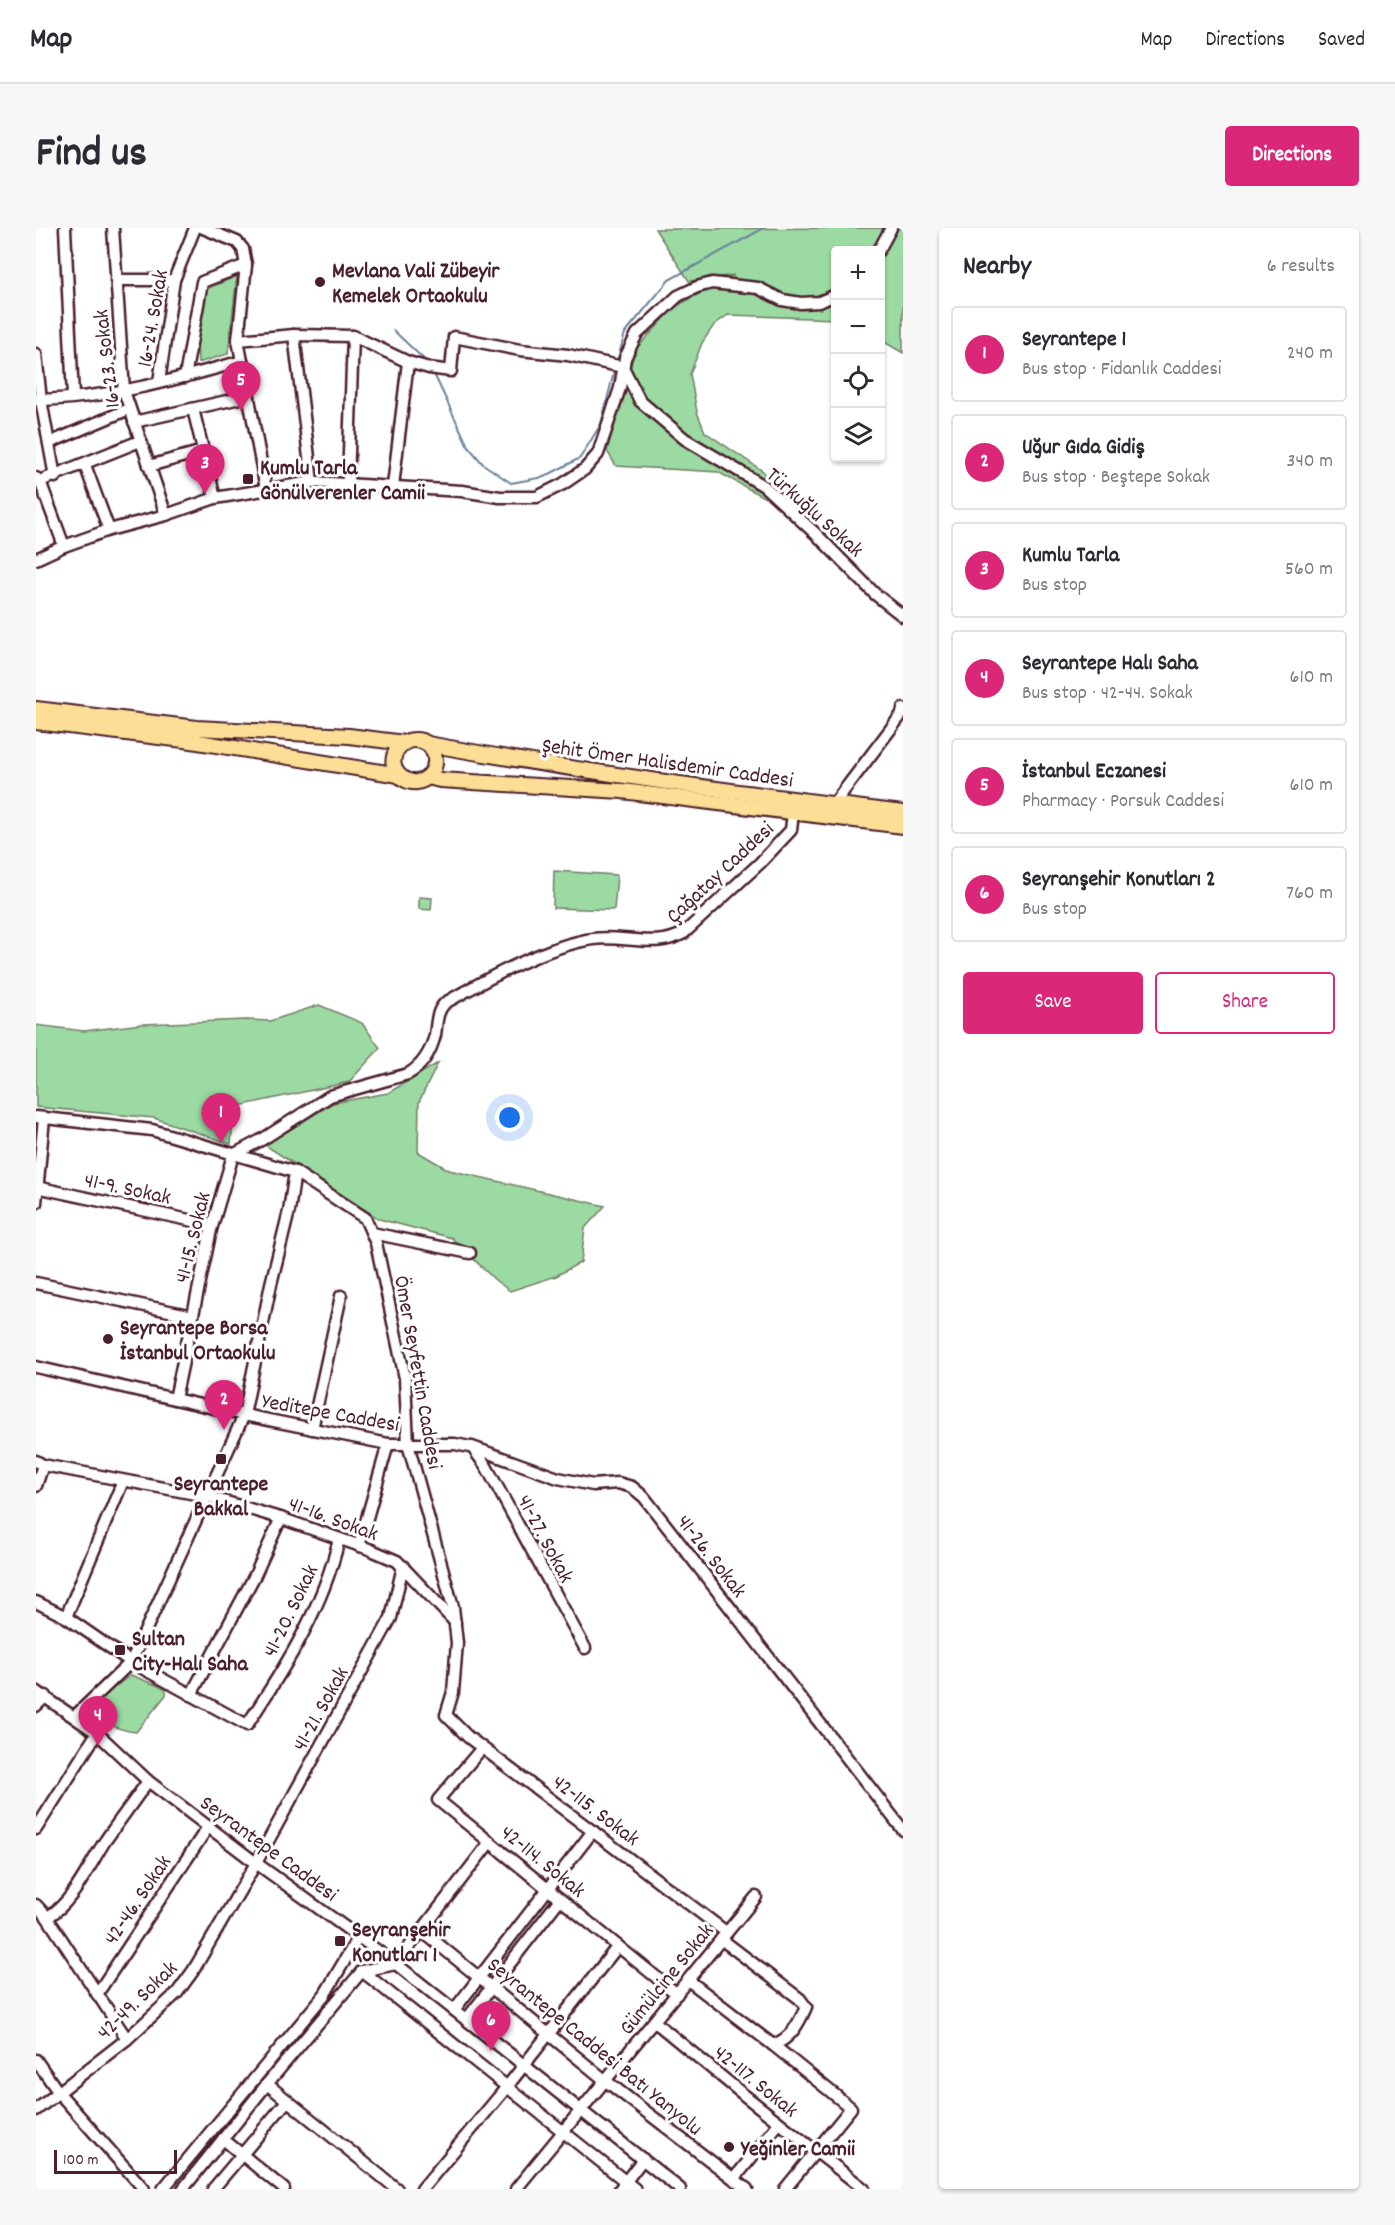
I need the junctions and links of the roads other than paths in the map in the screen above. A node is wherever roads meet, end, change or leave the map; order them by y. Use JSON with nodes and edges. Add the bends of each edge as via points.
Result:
{"nodes":[{"id":1,"x":65,"y":228,"type":"edge"},
{"id":2,"x":113,"y":228,"type":"edge"},
{"id":3,"x":195,"y":228,"type":"edge"},
{"id":4,"x":203,"y":228,"type":"edge"},
{"id":5,"x":891,"y":228,"type":"edge"},
{"id":6,"x":881,"y":246,"type":"edge"},
{"id":7,"x":246,"y":265,"type":"junction"},
{"id":8,"x":116,"y":280,"type":"junction"},
{"id":9,"x":174,"y":280,"type":"junction"},
{"id":10,"x":831,"y":297,"type":"edge"},
{"id":11,"x":294,"y":335,"type":"junction"},
{"id":12,"x":353,"y":336,"type":"junction"},
{"id":13,"x":238,"y":340,"type":"junction"},
{"id":14,"x":36,"y":354,"type":"edge"},
{"id":15,"x":242,"y":361,"type":"junction"},
{"id":16,"x":408,"y":362,"type":"junction"},
{"id":17,"x":617,"y":365,"type":"junction"},
{"id":18,"x":185,"y":377,"type":"junction"},
{"id":19,"x":159,"y":382,"type":"junction"},
{"id":20,"x":124,"y":391,"type":"junction"},
{"id":21,"x":249,"y":396,"type":"junction"},
{"id":22,"x":73,"y":397,"type":"junction"},
{"id":23,"x":39,"y":400,"type":"edge"},
{"id":24,"x":129,"y":409,"type":"junction"},
{"id":25,"x":193,"y":409,"type":"junction"},
{"id":26,"x":134,"y":422,"type":"junction"},
{"id":27,"x":140,"y":441,"type":"junction"},
{"id":28,"x":49,"y":443,"type":"junction"},
{"id":29,"x":202,"y":451,"type":"junction"},
{"id":30,"x":86,"y":465,"type":"junction"},
{"id":31,"x":149,"y":466,"type":"junction"},
{"id":32,"x":55,"y":477,"type":"junction"},
{"id":33,"x":38,"y":480,"type":"edge"},
{"id":34,"x":312,"y":482,"type":"junction"},
{"id":35,"x":348,"y":482,"type":"junction"},
{"id":36,"x":393,"y":486,"type":"junction"},
{"id":37,"x":266,"y":489,"type":"junction"},
{"id":38,"x":215,"y":498,"type":"junction"},
{"id":39,"x":166,"y":515,"type":"junction"},
{"id":40,"x":108,"y":530,"type":"junction"},
{"id":41,"x":64,"y":546,"type":"junction"},
{"id":42,"x":36,"y":559,"type":"edge"},
{"id":43,"x":903,"y":616,"type":"edge"},
{"id":44,"x":903,"y":709,"type":"edge"},
{"id":45,"x":36,"y":710,"type":"edge"},
{"id":46,"x":36,"y":722,"type":"edge"},
{"id":47,"x":404,"y":743,"type":"junction"},
{"id":48,"x":428,"y":744,"type":"junction"},
{"id":49,"x":399,"y":775,"type":"junction"},
{"id":50,"x":428,"y":777,"type":"junction"},
{"id":51,"x":833,"y":805,"type":"junction"},
{"id":52,"x":793,"y":813,"type":"junction"},
{"id":53,"x":903,"y":813,"type":"edge"},
{"id":54,"x":903,"y":826,"type":"edge"},
{"id":55,"x":40,"y":1117,"type":"edge"},
{"id":56,"x":233,"y":1155,"type":"junction"},
{"id":57,"x":295,"y":1172,"type":"junction"},
{"id":58,"x":37,"y":1187,"type":"edge"},
{"id":59,"x":36,"y":1203,"type":"edge"},
{"id":60,"x":212,"y":1225,"type":"junction"},
{"id":61,"x":372,"y":1233,"type":"junction"},
{"id":62,"x":470,"y":1253,"type":"dead end"},
{"id":63,"x":36,"y":1283,"type":"edge"},
{"id":64,"x":341,"y":1296,"type":"dead end"},
{"id":65,"x":193,"y":1316,"type":"junction"},
{"id":66,"x":36,"y":1367,"type":"edge"},
{"id":67,"x":175,"y":1399,"type":"junction"},
{"id":68,"x":244,"y":1415,"type":"junction"},
{"id":69,"x":312,"y":1429,"type":"junction"},
{"id":70,"x":388,"y":1444,"type":"junction"},
{"id":71,"x":408,"y":1444,"type":"junction"},
{"id":72,"x":472,"y":1447,"type":"junction"},
{"id":73,"x":40,"y":1463,"type":"edge"},
{"id":74,"x":123,"y":1481,"type":"junction"},
{"id":75,"x":36,"y":1486,"type":"edge"},
{"id":76,"x":206,"y":1496,"type":"junction"},
{"id":77,"x":281,"y":1518,"type":"junction"},
{"id":78,"x":339,"y":1539,"type":"junction"},
{"id":79,"x":358,"y":1546,"type":"junction"},
{"id":80,"x":403,"y":1566,"type":"junction"},
{"id":81,"x":36,"y":1602,"type":"edge"},
{"id":82,"x":66,"y":1617,"type":"junction"},
{"id":83,"x":455,"y":1622,"type":"junction"},
{"id":84,"x":585,"y":1648,"type":"dead end"},
{"id":85,"x":131,"y":1662,"type":"junction"},
{"id":86,"x":41,"y":1693,"type":"edge"},
{"id":87,"x":191,"y":1695,"type":"junction"},
{"id":88,"x":36,"y":1706,"type":"edge"},
{"id":89,"x":446,"y":1715,"type":"joint"},
{"id":90,"x":75,"y":1716,"type":"junction"},
{"id":91,"x":97,"y":1733,"type":"junction"},
{"id":92,"x":482,"y":1748,"type":"junction"},
{"id":93,"x":148,"y":1781,"type":"junction"},
{"id":94,"x":208,"y":1827,"type":"junction"},
{"id":95,"x":36,"y":1829,"type":"edge"},
{"id":96,"x":903,"y":1830,"type":"edge"},
{"id":97,"x":593,"y":1831,"type":"junction"},
{"id":98,"x":490,"y":1842,"type":"junction"},
{"id":99,"x":256,"y":1863,"type":"junction"},
{"id":100,"x":548,"y":1889,"type":"junction"},
{"id":101,"x":756,"y":1897,"type":"dead end"},
{"id":102,"x":561,"y":1899,"type":"junction"},
{"id":103,"x":36,"y":1905,"type":"edge"},
{"id":104,"x":47,"y":1917,"type":"junction"},
{"id":105,"x":422,"y":1931,"type":"junction"},
{"id":106,"x":359,"y":1936,"type":"junction"},
{"id":107,"x":723,"y":1936,"type":"junction"},
{"id":108,"x":618,"y":1946,"type":"junction"},
{"id":109,"x":396,"y":1964,"type":"junction"},
{"id":110,"x":362,"y":1971,"type":"junction"},
{"id":111,"x":479,"y":1977,"type":"junction"},
{"id":112,"x":688,"y":1980,"type":"junction"},
{"id":113,"x":492,"y":1987,"type":"junction"},
{"id":114,"x":97,"y":1994,"type":"junction"},
{"id":115,"x":677,"y":1994,"type":"junction"},
{"id":116,"x":454,"y":2010,"type":"junction"},
{"id":117,"x":466,"y":2020,"type":"junction"},
{"id":118,"x":655,"y":2022,"type":"junction"},
{"id":119,"x":549,"y":2034,"type":"junction"},
{"id":120,"x":127,"y":2039,"type":"junction"},
{"id":121,"x":773,"y":2044,"type":"junction"},
{"id":122,"x":36,"y":2060,"type":"edge"},
{"id":123,"x":523,"y":2065,"type":"junction"},
{"id":124,"x":606,"y":2081,"type":"junction"},
{"id":125,"x":267,"y":2084,"type":"junction"},
{"id":126,"x":506,"y":2088,"type":"junction"},
{"id":127,"x":59,"y":2093,"type":"junction"},
{"id":128,"x":287,"y":2101,"type":"junction"},
{"id":129,"x":36,"y":2110,"type":"edge"},
{"id":130,"x":582,"y":2111,"type":"junction"},
{"id":131,"x":779,"y":2123,"type":"junction"},
{"id":132,"x":564,"y":2132,"type":"junction"},
{"id":133,"x":223,"y":2139,"type":"junction"},
{"id":134,"x":816,"y":2152,"type":"junction"},
{"id":135,"x":242,"y":2154,"type":"junction"},
{"id":136,"x":643,"y":2160,"type":"junction"},
{"id":137,"x":734,"y":2179,"type":"junction"},
{"id":138,"x":623,"y":2185,"type":"edge"},
{"id":139,"x":277,"y":2187,"type":"edge"},
{"id":140,"x":144,"y":2189,"type":"edge"},
{"id":141,"x":163,"y":2189,"type":"edge"},
{"id":142,"x":183,"y":2189,"type":"edge"},
{"id":143,"x":213,"y":2189,"type":"edge"},
{"id":144,"x":397,"y":2189,"type":"edge"},
{"id":145,"x":422,"y":2189,"type":"edge"},
{"id":146,"x":516,"y":2189,"type":"edge"},
{"id":147,"x":635,"y":2189,"type":"edge"},
{"id":148,"x":680,"y":2189,"type":"edge"},
{"id":149,"x":747,"y":2189,"type":"edge"},
{"id":150,"x":785,"y":2189,"type":"edge"},
{"id":151,"x":864,"y":2189,"type":"edge"}],
"edges":[{"from":1,"to":22,"type":"street"},
{"from":2,"to":8,"type":"street","name":"16-23. Sokak"},
{"from":3,"to":9,"type":"street","name":"16-24. Sokak"},
{"from":4,"to":7,"type":"street","via":[[237,242],[243,249]]},
{"from":5,"to":6,"type":"street"},
{"from":7,"to":13,"type":"street"},
{"from":7,"to":18,"type":"street","via":[[202,282]]},
{"from":8,"to":9,"type":"street"},
{"from":8,"to":20,"type":"street","name":"16-23. Sokak"},
{"from":9,"to":19,"type":"street","name":"16-24. Sokak"},
{"from":10,"to":17,"type":"street","via":[[801,303],[743,285],[712,283],[697,287],[678,296],[637,334]]},
{"from":11,"to":12,"type":"street"},
{"from":11,"to":13,"type":"street"},
{"from":11,"to":34,"type":"street"},
{"from":12,"to":16,"type":"street"},
{"from":12,"to":35,"type":"street"},
{"from":13,"to":15,"type":"street"},
{"from":14,"to":23,"type":"street"},
{"from":15,"to":18,"type":"street"},
{"from":15,"to":21,"type":"street"},
{"from":16,"to":17,"type":"street","via":[[451,371],[454,337]]},
{"from":16,"to":36,"type":"street"},
{"from":17,"to":36,"type":"street","via":[[620,388],[597,454],[585,469],[551,492],[522,499]]},
{"from":17,"to":43,"type":"street","name":"Türkuğlu Sokak","via":[[640,401],[685,439],[764,486],[875,594]]},
{"from":18,"to":19,"type":"street"},
{"from":19,"to":20,"type":"street"},
{"from":20,"to":22,"type":"street"},
{"from":20,"to":24,"type":"street","name":"16-23. Sokak"},
{"from":21,"to":25,"type":"street"},
{"from":21,"to":37,"type":"street"},
{"from":22,"to":23,"type":"street"},
{"from":23,"to":28,"type":"street"},
{"from":24,"to":26,"type":"street","name":"16-23. Sokak"},
{"from":24,"to":28,"type":"street"},
{"from":25,"to":26,"type":"street"},
{"from":25,"to":29,"type":"street"},
{"from":26,"to":27,"type":"street","name":"16-23. Sokak"},
{"from":27,"to":30,"type":"street"},
{"from":27,"to":31,"type":"street","name":"16-23. Sokak"},
{"from":28,"to":32,"type":"street"},
{"from":29,"to":31,"type":"street"},
{"from":29,"to":38,"type":"street"},
{"from":30,"to":32,"type":"street"},
{"from":30,"to":40,"type":"street"},
{"from":31,"to":39,"type":"street","name":"16-23. Sokak"},
{"from":32,"to":33,"type":"street"},
{"from":33,"to":41,"type":"street"},
{"from":34,"to":35,"type":"street"},
{"from":34,"to":37,"type":"street"},
{"from":35,"to":36,"type":"street"},
{"from":37,"to":38,"type":"street"},
{"from":38,"to":39,"type":"street"},
{"from":39,"to":40,"type":"street"},
{"from":40,"to":41,"type":"street"},
{"from":41,"to":42,"type":"street"},
{"from":44,"to":51,"type":"street"},
{"from":45,"to":47,"type":"main road","via":[[197,728]]},
{"from":46,"to":49,"type":"main road","via":[[192,741]]},
{"from":47,"to":48,"type":"main road","via":[[417,740]]},
{"from":47,"to":49,"type":"main road","via":[[394,758]]},
{"from":48,"to":50,"type":"main road","via":[[433,750],[435,767]]},
{"from":48,"to":51,"type":"main road","name":"Şehit Ömer Halisdemir Caddesi","via":[[558,767]]},
{"from":49,"to":50,"type":"main road","via":[[414,782]]},
{"from":50,"to":52,"type":"main road","name":"Şehit Ömer Halisdemir Caddesi","via":[[622,790]]},
{"from":51,"to":53,"type":"main road","name":"Şehit Ömer Halisdemir Caddesi"},
{"from":52,"to":54,"type":"main road","name":"Şehit Ömer Halisdemir Caddesi"},
{"from":52,"to":56,"type":"street","name":"Çağatay Caddesi","via":[[791,830],[760,863],[673,940],[593,939],[531,959],[445,1003],[419,1068],[330,1096]]},
{"from":55,"to":56,"type":"street","name":"Ömer Seyfettin Caddesi","via":[[152,1130]]},
{"from":55,"to":58,"type":"street"},
{"from":56,"to":57,"type":"street","name":"Ömer Seyfettin Caddesi"},
{"from":56,"to":60,"type":"street","name":"41-15. Sokak"},
{"from":57,"to":61,"type":"street","name":"Ömer Seyfettin Caddesi","via":[[365,1218]]},
{"from":57,"to":68,"type":"street"},
{"from":58,"to":59,"type":"street"},
{"from":58,"to":60,"type":"street","name":"41-9. Sokak"},
{"from":60,"to":65,"type":"street","name":"41-15. Sokak"},
{"from":61,"to":62,"type":"street"},
{"from":61,"to":71,"type":"street","name":"Ömer Seyfettin Caddesi","via":[[405,1378]]},
{"from":63,"to":65,"type":"street"},
{"from":64,"to":69,"type":"street"},
{"from":65,"to":67,"type":"street","name":"41-15. Sokak"},
{"from":66,"to":67,"type":"street","name":"Yeditepe Caddesi"},
{"from":67,"to":68,"type":"street","name":"Yeditepe Caddesi"},
{"from":68,"to":69,"type":"street","name":"Yeditepe Caddesi"},
{"from":68,"to":76,"type":"street"},
{"from":69,"to":70,"type":"street","name":"Yeditepe Caddesi"},
{"from":70,"to":71,"type":"street","name":"Yeditepe Caddesi"},
{"from":70,"to":79,"type":"street"},
{"from":71,"to":72,"type":"street","name":"41-26. Sokak"},
{"from":71,"to":83,"type":"street","name":"Ömer Seyfettin Caddesi"},
{"from":72,"to":84,"type":"street","name":"41-27. Sokak"},
{"from":72,"to":96,"type":"street","name":"41-26. Sokak","via":[[558,1478],[632,1487],[644,1497]]},
{"from":73,"to":74,"type":"street","name":"41-16. Sokak"},
{"from":73,"to":75,"type":"street"},
{"from":74,"to":76,"type":"street","name":"41-16. Sokak"},
{"from":74,"to":82,"type":"street"},
{"from":76,"to":77,"type":"street","name":"41-16. Sokak"},
{"from":76,"to":85,"type":"street"},
{"from":77,"to":78,"type":"street","name":"41-16. Sokak"},
{"from":77,"to":87,"type":"street"},
{"from":78,"to":79,"type":"street","name":"41-16. Sokak"},
{"from":78,"to":87,"type":"street","name":"41-20. Sokak","via":[[326,1588],[311,1619],[247,1725]]},
{"from":79,"to":80,"type":"street","name":"41-16. Sokak"},
{"from":80,"to":83,"type":"street","name":"41-16. Sokak"},
{"from":80,"to":99,"type":"street","name":"41-21. Sokak","via":[[391,1618]]},
{"from":81,"to":82,"type":"street"},
{"from":82,"to":85,"type":"street"},
{"from":83,"to":89,"type":"street","name":"Ömer Seyfettin Caddesi","via":[[457,1643]]},
{"from":85,"to":87,"type":"street"},
{"from":85,"to":90,"type":"street"},
{"from":86,"to":88,"type":"street"},
{"from":86,"to":90,"type":"street","name":"Seyrantepe Caddesi"},
{"from":89,"to":92,"type":"street","name":"42-115. Sokak"},
{"from":90,"to":91,"type":"street","name":"Seyrantepe Caddesi"},
{"from":91,"to":93,"type":"street","name":"Seyrantepe Caddesi"},
{"from":91,"to":95,"type":"street"},
{"from":92,"to":97,"type":"street","name":"42-115. Sokak"},
{"from":92,"to":98,"type":"street","name":"42-114. Sokak","via":[[438,1800]]},
{"from":93,"to":94,"type":"street","name":"Seyrantepe Caddesi"},
{"from":93,"to":104,"type":"street","via":[[71,1894],[56,1913]]},
{"from":94,"to":99,"type":"street","name":"Seyrantepe Caddesi"},
{"from":94,"to":114,"type":"street","name":"42-46. Sokak"},
{"from":97,"to":100,"type":"street"},
{"from":97,"to":107,"type":"street","name":"42-115. Sokak"},
{"from":98,"to":100,"type":"street","name":"42-114. Sokak"},
{"from":98,"to":105,"type":"street"},
{"from":99,"to":106,"type":"street","name":"Seyrantepe Caddesi"},
{"from":99,"to":120,"type":"street","name":"42-49. Sokak","via":[[188,1978]]},
{"from":100,"to":102,"type":"street","name":"42-114. Sokak"},
{"from":100,"to":111,"type":"street"},
{"from":101,"to":107,"type":"street","name":"Gümülcine Sokak"},
{"from":102,"to":108,"type":"street","name":"42-114. Sokak"},
{"from":102,"to":113,"type":"street"},
{"from":103,"to":104,"type":"street"},
{"from":104,"to":114,"type":"street"},
{"from":105,"to":109,"type":"street"},
{"from":105,"to":111,"type":"street","name":"Seyrantepe Caddesi Batı Yanyolu"},
{"from":106,"to":109,"type":"street","name":"Seyrantepe Caddesi"},
{"from":106,"to":141,"type":"street","via":[[325,1994]]},
{"from":107,"to":112,"type":"street","name":"Gümülcine Sokak"},
{"from":107,"to":121,"type":"street","name":"42-115. Sokak","via":[[806,2007],[790,2034]]},
{"from":108,"to":115,"type":"street","name":"42-114. Sokak"},
{"from":108,"to":119,"type":"street"},
{"from":109,"to":110,"type":"street"},
{"from":109,"to":116,"type":"street","name":"Seyrantepe Caddesi"},
{"from":110,"to":125,"type":"street"},
{"from":110,"to":126,"type":"street"},
{"from":111,"to":113,"type":"street","name":"Seyrantepe Caddesi Batı Yanyolu"},
{"from":111,"to":116,"type":"street"},
{"from":112,"to":115,"type":"street","name":"Gümülcine Sokak"},
{"from":112,"to":121,"type":"street"},
{"from":113,"to":117,"type":"street"},
{"from":113,"to":119,"type":"street","name":"Seyrantepe Caddesi Batı Yanyolu"},
{"from":114,"to":120,"type":"street"},
{"from":115,"to":118,"type":"street","name":"Gümülcine Sokak"},
{"from":116,"to":117,"type":"street","name":"Seyrantepe Caddesi"},
{"from":117,"to":123,"type":"street","name":"Seyrantepe Caddesi"},
{"from":118,"to":124,"type":"street","name":"Gümülcine Sokak"},
{"from":118,"to":131,"type":"street","name":"42-117. Sokak"},
{"from":119,"to":123,"type":"street"},
{"from":119,"to":124,"type":"street","name":"Seyrantepe Caddesi Batı Yanyolu"},
{"from":120,"to":127,"type":"street","name":"42-49. Sokak"},
{"from":121,"to":134,"type":"street","via":[[851,2108]]},
{"from":122,"to":127,"type":"street"},
{"from":123,"to":126,"type":"street"},
{"from":123,"to":130,"type":"street","name":"Seyrantepe Caddesi"},
{"from":124,"to":130,"type":"street","name":"Gümülcine Sokak"},
{"from":124,"to":137,"type":"street","name":"Seyrantepe Caddesi Batı Yanyolu"},
{"from":125,"to":128,"type":"street"},
{"from":125,"to":133,"type":"street"},
{"from":126,"to":132,"type":"street"},
{"from":126,"to":145,"type":"street"},
{"from":127,"to":129,"type":"street","name":"42-49. Sokak"},
{"from":127,"to":140,"type":"street"},
{"from":128,"to":135,"type":"street"},
{"from":128,"to":144,"type":"street"},
{"from":130,"to":132,"type":"street","name":"Gümülcine Sokak"},
{"from":130,"to":136,"type":"street","name":"Seyrantepe Caddesi"},
{"from":131,"to":134,"type":"street","name":"42-117. Sokak"},
{"from":131,"to":137,"type":"street"},
{"from":132,"to":138,"type":"street"},
{"from":132,"to":146,"type":"street","name":"Gümülcine Sokak"},
{"from":133,"to":135,"type":"street"},
{"from":133,"to":142,"type":"street"},
{"from":134,"to":150,"type":"street"},
{"from":134,"to":151,"type":"street","name":"42-117. Sokak"},
{"from":135,"to":139,"type":"street"},
{"from":135,"to":143,"type":"street"},
{"from":136,"to":138,"type":"street"},
{"from":136,"to":148,"type":"street","name":"Seyrantepe Caddesi"},
{"from":137,"to":149,"type":"street","name":"Seyrantepe Caddesi Batı Yanyolu"},
{"from":138,"to":147,"type":"street"}]}
